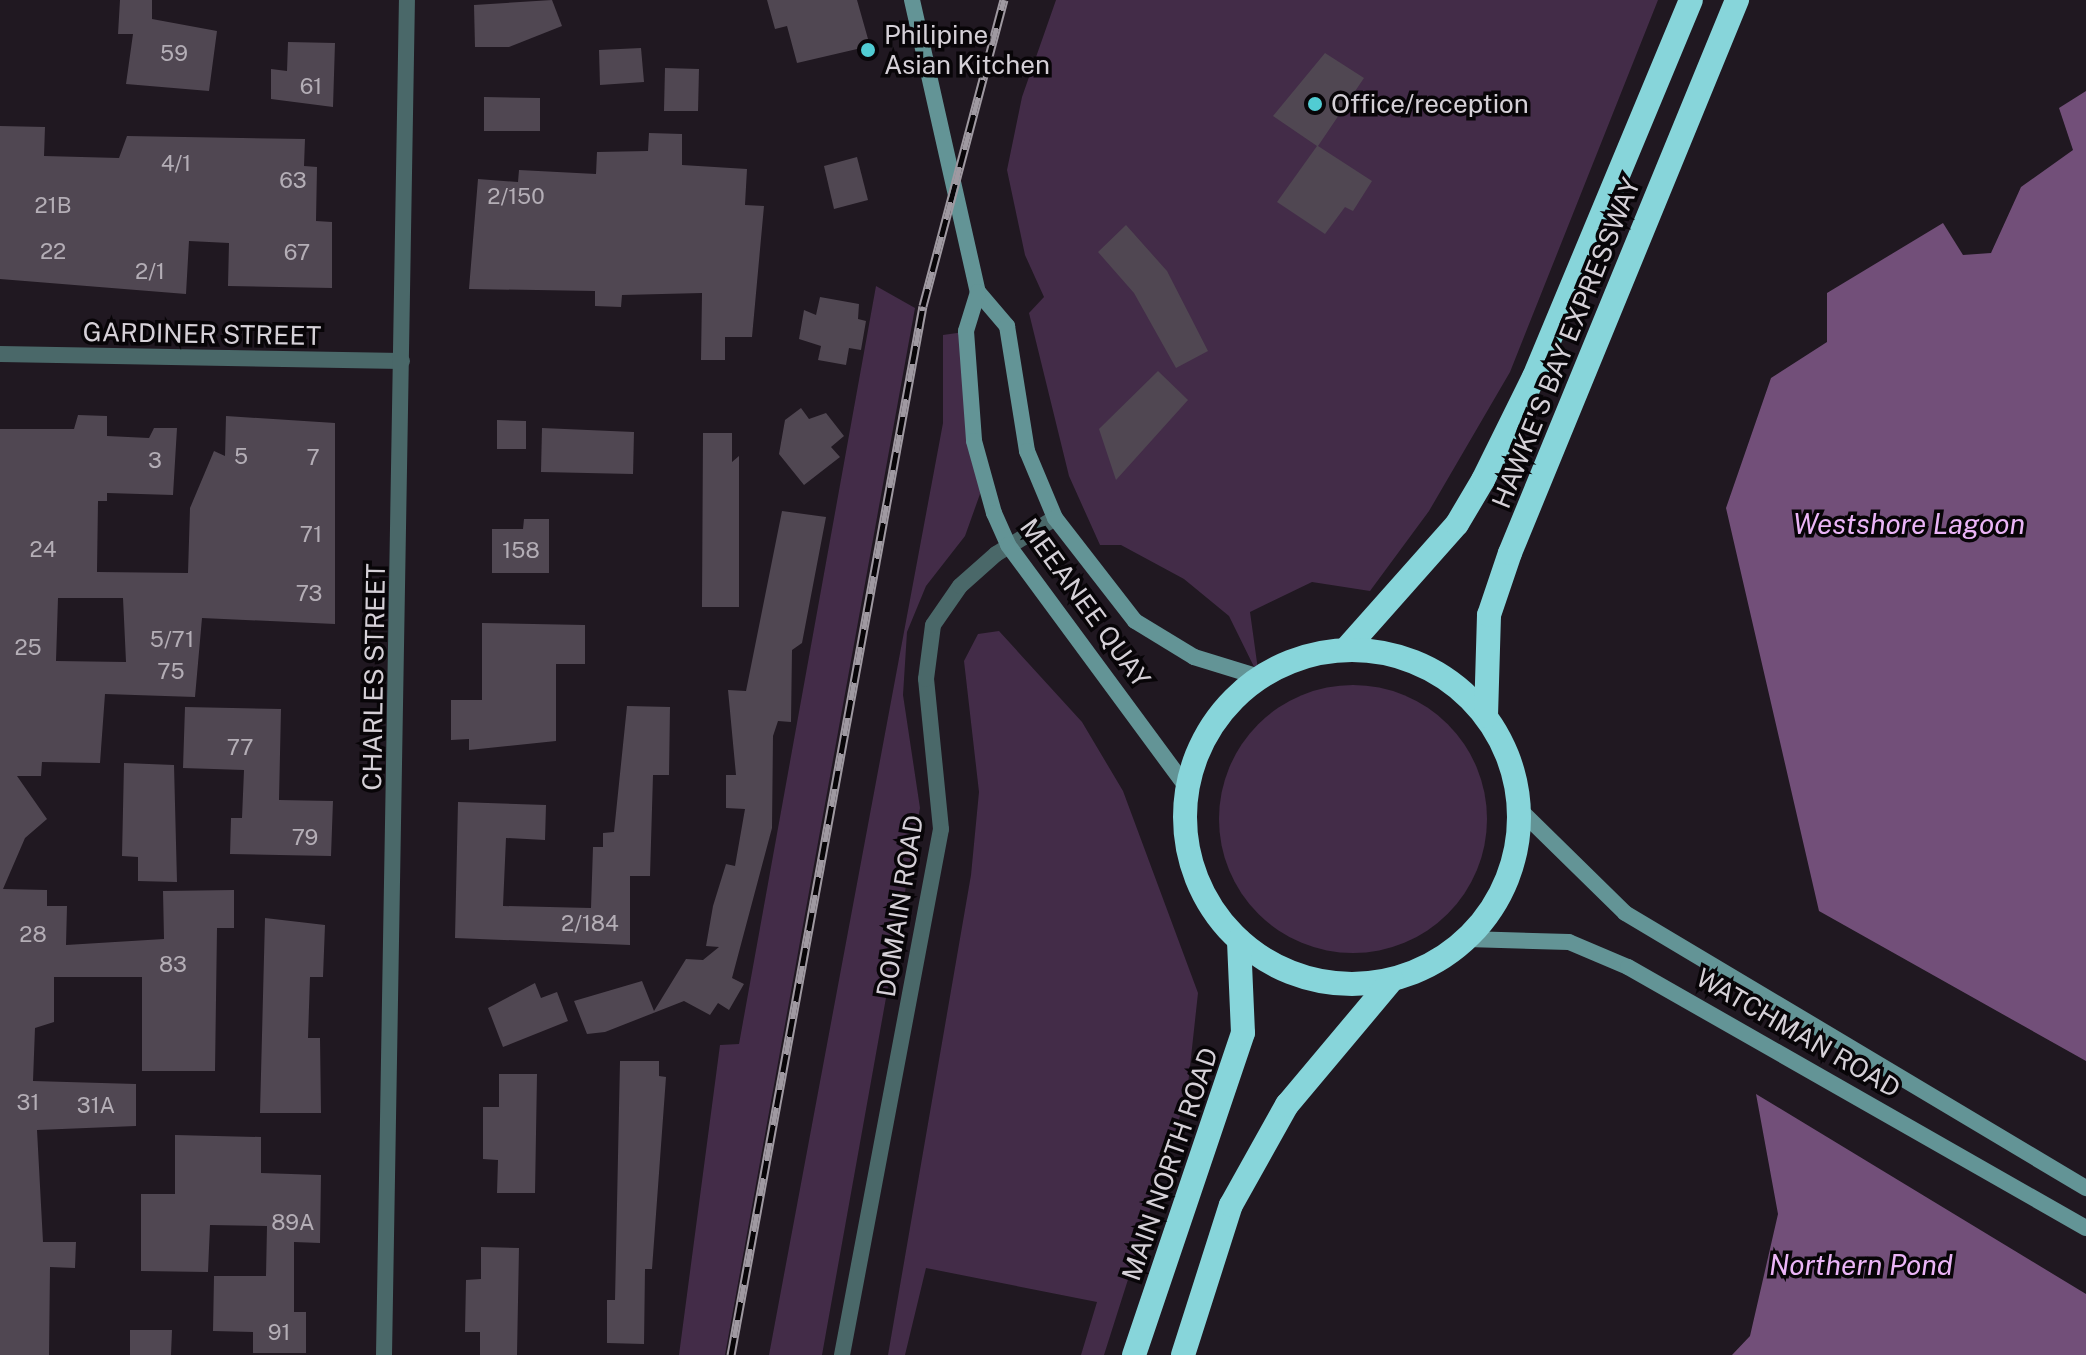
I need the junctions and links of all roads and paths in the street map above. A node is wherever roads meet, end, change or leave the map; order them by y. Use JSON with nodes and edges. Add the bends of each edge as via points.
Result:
{"nodes":[{"id":1,"x":407,"y":0,"type":"edge"},
{"id":2,"x":912,"y":0,"type":"edge"},
{"id":3,"x":1691,"y":0,"type":"edge"},
{"id":4,"x":1737,"y":0,"type":"edge"},
{"id":5,"x":978,"y":292,"type":"junction"},
{"id":6,"x":0,"y":354,"type":"edge"},
{"id":7,"x":402,"y":361,"type":"junction"},
{"id":8,"x":1055,"y":518,"type":"junction"},
{"id":9,"x":1008,"y":545,"type":"junction"},
{"id":10,"x":1346,"y":649,"type":"junction"},
{"id":11,"x":1259,"y":677,"type":"junction"},
{"id":12,"x":1486,"y":716,"type":"junction"},
{"id":13,"x":1187,"y":788,"type":"junction"},
{"id":14,"x":1520,"y":810,"type":"junction"},
{"id":15,"x":1467,"y":939,"type":"junction"},
{"id":16,"x":1239,"y":940,"type":"junction"},
{"id":17,"x":1392,"y":980,"type":"junction"},
{"id":18,"x":2086,"y":1188,"type":"edge"},
{"id":19,"x":2086,"y":1228,"type":"edge"},
{"id":20,"x":384,"y":1355,"type":"edge"},
{"id":21,"x":842,"y":1355,"type":"edge"},
{"id":22,"x":1134,"y":1355,"type":"edge"},
{"id":23,"x":1183,"y":1355,"type":"edge"}],
"edges":[{"from":1,"to":7,"type":"street","name":"CHARLES STREET"},
{"from":2,"to":5,"type":"main road","name":"MEEANEE QUAY"},
{"from":3,"to":10,"type":"highway","name":"HAWKE'S BAY EXPRESSWAY","via":[[1534,377],[1483,480],[1457,524]]},
{"from":4,"to":12,"type":"highway","name":"HAWKE'S BAY EXPRESSWAY","via":[[1510,553],[1489,615]]},
{"from":5,"to":8,"type":"main road","name":"MEEANEE QUAY","via":[[1007,326],[1027,451]]},
{"from":5,"to":9,"type":"main road","name":"MEEANEE QUAY","via":[[966,331],[974,441]]},
{"from":6,"to":7,"type":"street","name":"GARDINER STREET"},
{"from":7,"to":20,"type":"street","name":"CHARLES STREET"},
{"from":8,"to":9,"type":"street","name":"DOMAIN ROAD"},
{"from":8,"to":11,"type":"main road","name":"MEEANEE QUAY","via":[[1135,621],[1194,657]]},
{"from":9,"to":13,"type":"main road","name":"MEEANEE QUAY"},
{"from":9,"to":21,"type":"street","name":"DOMAIN ROAD","via":[[944,605],[927,653],[941,829]]},
{"from":10,"to":11,"type":"highway","via":[[1301,657]]},
{"from":10,"to":12,"type":"highway","via":[[1424,666]]},
{"from":11,"to":13,"type":"highway","via":[[1216,720]]},
{"from":12,"to":14,"type":"highway","via":[[1504,744]]},
{"from":13,"to":16,"type":"highway","via":[[1186,844],[1204,897]]},
{"from":14,"to":15,"type":"highway","via":[[1515,858],[1498,902]]},
{"from":14,"to":18,"type":"main road","name":"WATCHMAN ROAD","via":[[1625,913]]},
{"from":15,"to":17,"type":"highway","via":[[1431,966]]},
{"from":15,"to":19,"type":"main road","name":"WATCHMAN ROAD","via":[[1569,942],[1628,967]]},
{"from":16,"to":17,"type":"highway","via":[[1311,980]]},
{"from":16,"to":22,"type":"highway","name":"MAIN NORTH ROAD","via":[[1243,1033]]},
{"from":17,"to":23,"type":"highway","via":[[1287,1105],[1231,1205]]}]}
